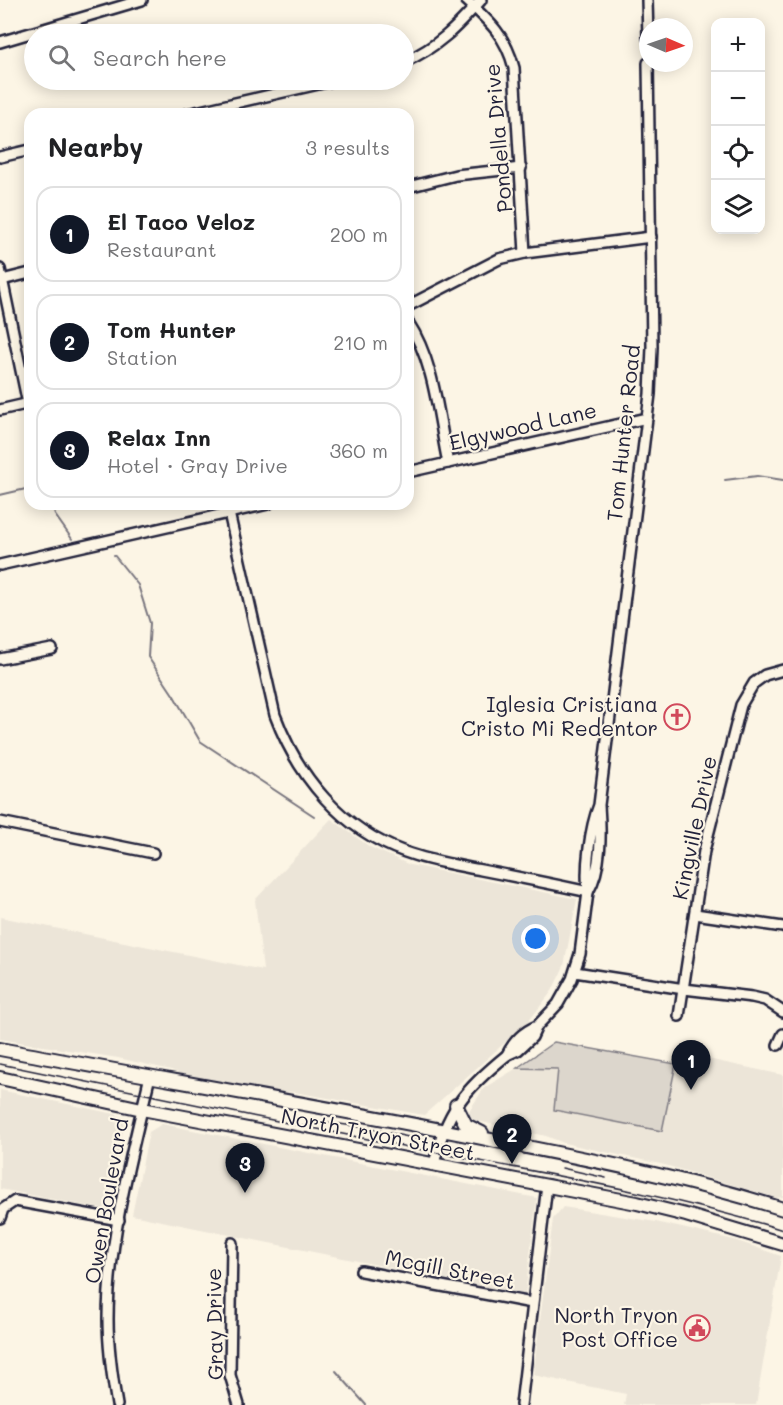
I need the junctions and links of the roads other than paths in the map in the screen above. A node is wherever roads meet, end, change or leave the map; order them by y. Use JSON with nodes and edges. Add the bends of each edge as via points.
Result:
{"nodes":[{"id":1,"x":142,"y":0,"type":"edge"},
{"id":2,"x":466,"y":0,"type":"edge"},
{"id":3,"x":647,"y":0,"type":"edge"},
{"id":4,"x":478,"y":4,"type":"edge"},
{"id":5,"x":647,"y":18,"type":"edge"},
{"id":6,"x":61,"y":24,"type":"edge"},
{"id":7,"x":24,"y":35,"type":"edge"},
{"id":8,"x":0,"y":42,"type":"edge"},
{"id":9,"x":414,"y":57,"type":"edge"},
{"id":10,"x":648,"y":72,"type":"edge"},
{"id":11,"x":292,"y":90,"type":"edge"},
{"id":12,"x":213,"y":108,"type":"edge"},
{"id":13,"x":24,"y":151,"type":"edge"},
{"id":14,"x":0,"y":157,"type":"edge"},
{"id":15,"x":521,"y":168,"type":"junction"},
{"id":16,"x":414,"y":186,"type":"edge"},
{"id":17,"x":651,"y":237,"type":"junction"},
{"id":18,"x":525,"y":253,"type":"junction"},
{"id":19,"x":0,"y":268,"type":"edge"},
{"id":20,"x":24,"y":274,"type":"edge"},
{"id":21,"x":2,"y":280,"type":"junction"},
{"id":22,"x":414,"y":303,"type":"edge"},
{"id":23,"x":414,"y":332,"type":"edge"},
{"id":24,"x":24,"y":381,"type":"edge"},
{"id":25,"x":24,"y":405,"type":"edge"},
{"id":26,"x":0,"y":410,"type":"edge"},
{"id":27,"x":647,"y":418,"type":"junction"},
{"id":28,"x":448,"y":463,"type":"junction"},
{"id":29,"x":414,"y":471,"type":"edge"},
{"id":30,"x":220,"y":510,"type":"edge"},
{"id":31,"x":228,"y":510,"type":"edge"},
{"id":32,"x":0,"y":565,"type":"edge"},
{"id":33,"x":51,"y":649,"type":"dead end"},
{"id":34,"x":0,"y":659,"type":"edge"},
{"id":35,"x":783,"y":670,"type":"edge"},
{"id":36,"x":0,"y":822,"type":"edge"},
{"id":37,"x":153,"y":853,"type":"dead end"},
{"id":38,"x":588,"y":891,"type":"junction"},
{"id":39,"x":695,"y":914,"type":"junction"},
{"id":40,"x":783,"y":927,"type":"edge"},
{"id":41,"x":575,"y":972,"type":"junction"},
{"id":42,"x":684,"y":989,"type":"junction"},
{"id":43,"x":783,"y":1012,"type":"edge"},
{"id":44,"x":679,"y":1016,"type":"dead end"},
{"id":45,"x":783,"y":1034,"type":"edge"},
{"id":46,"x":778,"y":1045,"type":"dead end"},
{"id":47,"x":0,"y":1049,"type":"edge"},
{"id":48,"x":150,"y":1076,"type":"junction"},
{"id":49,"x":0,"y":1078,"type":"edge"},
{"id":50,"x":456,"y":1106,"type":"junction"},
{"id":51,"x":142,"y":1109,"type":"junction"},
{"id":52,"x":443,"y":1130,"type":"junction"},
{"id":53,"x":496,"y":1141,"type":"junction"},
{"id":54,"x":434,"y":1165,"type":"junction"},
{"id":55,"x":547,"y":1185,"type":"junction"},
{"id":56,"x":783,"y":1209,"type":"edge"},
{"id":57,"x":0,"y":1218,"type":"edge"},
{"id":58,"x":119,"y":1220,"type":"junction"},
{"id":59,"x":232,"y":1243,"type":"dead end"},
{"id":60,"x":783,"y":1244,"type":"edge"},
{"id":61,"x":361,"y":1271,"type":"dead end"},
{"id":62,"x":532,"y":1303,"type":"junction"},
{"id":63,"x":117,"y":1405,"type":"edge"},
{"id":64,"x":239,"y":1405,"type":"edge"},
{"id":65,"x":521,"y":1405,"type":"edge"}],
"edges":[{"from":1,"to":6,"type":"street"},
{"from":2,"to":4,"type":"street","name":"Pondella Drive"},
{"from":3,"to":5,"type":"street"},
{"from":4,"to":9,"type":"street","via":[[444,38]]},
{"from":4,"to":15,"type":"street","name":"Pondella Drive","via":[[511,55]]},
{"from":7,"to":8,"type":"street"},
{"from":10,"to":17,"type":"street","name":"Tom Hunter Road"},
{"from":11,"to":12,"type":"street"},
{"from":13,"to":14,"type":"street"},
{"from":15,"to":16,"type":"street","via":[[456,175]]},
{"from":15,"to":18,"type":"street","name":"Pondella Drive"},
{"from":17,"to":18,"type":"street"},
{"from":17,"to":27,"type":"street","name":"Tom Hunter Road","via":[[652,347]]},
{"from":18,"to":22,"type":"street","via":[[499,258]]},
{"from":19,"to":21,"type":"street"},
{"from":20,"to":21,"type":"street"},
{"from":21,"to":24,"type":"street"},
{"from":23,"to":28,"type":"street","via":[[429,368]]},
{"from":25,"to":26,"type":"street"},
{"from":27,"to":28,"type":"street","name":"Elgywood Lane"},
{"from":27,"to":38,"type":"street","name":"Tom Hunter Road","via":[[599,805],[594,818]]},
{"from":28,"to":29,"type":"street","name":"Elgywood Lane"},
{"from":30,"to":32,"type":"street"},
{"from":31,"to":38,"type":"street","via":[[275,715],[291,753],[320,794],[354,825],[406,853]]},
{"from":33,"to":34,"type":"street"},
{"from":35,"to":39,"type":"street","name":"Kingville Drive","via":[[754,683],[741,705],[704,851]]},
{"from":36,"to":37,"type":"street"},
{"from":38,"to":41,"type":"street","name":"Tom Hunter Road"},
{"from":39,"to":40,"type":"street"},
{"from":39,"to":42,"type":"street","name":"Kingville Drive"},
{"from":41,"to":42,"type":"street"},
{"from":41,"to":50,"type":"street","name":"Tom Hunter Road","via":[[558,1004],[537,1026],[527,1030]]},
{"from":42,"to":43,"type":"street","via":[[759,998]]},
{"from":42,"to":44,"type":"street","name":"Kingville Drive"},
{"from":45,"to":46,"type":"street"},
{"from":47,"to":48,"type":"main road","name":"North Tryon Street"},
{"from":48,"to":51,"type":"street","name":"Owen Boulevard"},
{"from":48,"to":52,"type":"main road","name":"North Tryon Street"},
{"from":49,"to":51,"type":"main road","name":"North Tryon Street"},
{"from":50,"to":52,"type":"street","name":"Tom Hunter Road"},
{"from":50,"to":53,"type":"main road","via":[[466,1125]]},
{"from":51,"to":54,"type":"main road","name":"North Tryon Street"},
{"from":51,"to":58,"type":"street","name":"Owen Boulevard"},
{"from":52,"to":53,"type":"main road","name":"North Tryon Street"},
{"from":52,"to":54,"type":"street","name":"Tom Hunter Road"},
{"from":53,"to":56,"type":"main road","name":"North Tryon Street","via":[[665,1176]]},
{"from":54,"to":55,"type":"main road","name":"North Tryon Street"},
{"from":55,"to":60,"type":"main road","name":"North Tryon Street","via":[[686,1215]]},
{"from":55,"to":62,"type":"street"},
{"from":57,"to":58,"type":"street","via":[[3,1209],[21,1202]]},
{"from":58,"to":63,"type":"street","name":"Owen Boulevard","via":[[108,1318]]},
{"from":59,"to":64,"type":"street","name":"Gray Drive","via":[[231,1375]]},
{"from":61,"to":62,"type":"street","name":"Mcgill Street"},
{"from":62,"to":65,"type":"street"}]}
